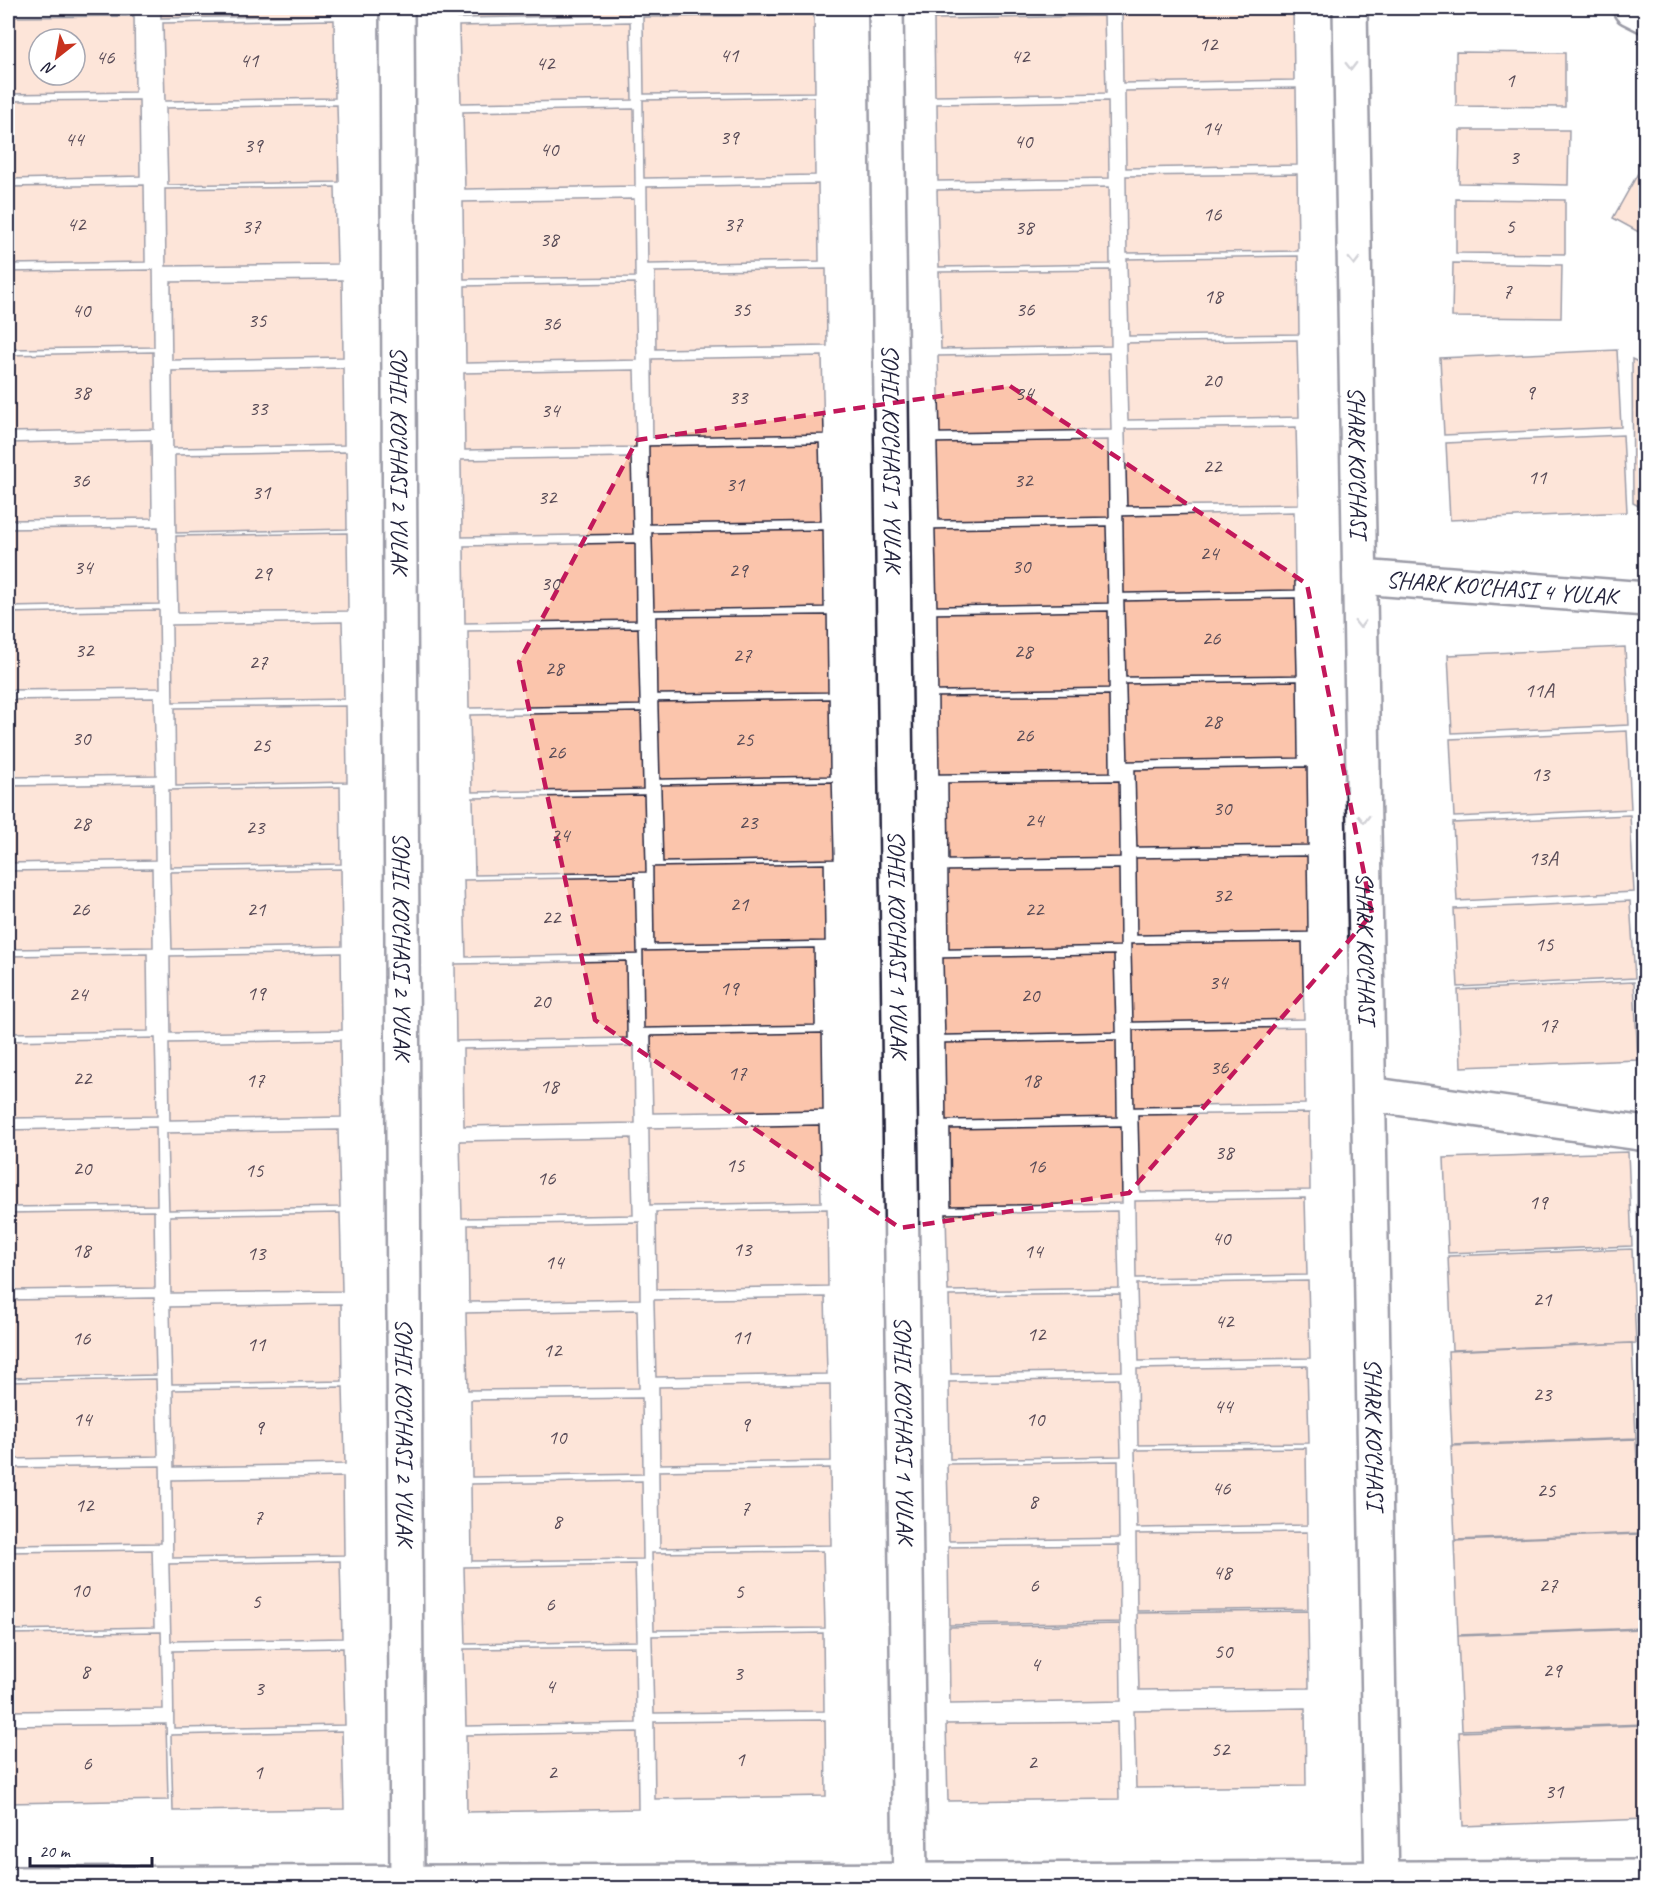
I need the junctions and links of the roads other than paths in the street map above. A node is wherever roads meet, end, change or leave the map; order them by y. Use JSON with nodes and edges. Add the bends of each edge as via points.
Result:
{"nodes":[{"id":1,"x":397,"y":8,"type":"edge"},
{"id":2,"x":886,"y":8,"type":"edge"},
{"id":3,"x":1350,"y":8,"type":"edge"},
{"id":4,"x":1630,"y":8,"type":"edge"},
{"id":5,"x":1646,"y":16,"type":"edge"},
{"id":6,"x":1360,"y":577,"type":"junction"},
{"id":7,"x":1646,"y":599,"type":"edge"},
{"id":8,"x":1369,"y":1094,"type":"junction"},
{"id":9,"x":1646,"y":1134,"type":"edge"},
{"id":10,"x":1646,"y":1876,"type":"edge"},
{"id":11,"x":910,"y":1880,"type":"junction"},
{"id":12,"x":407,"y":1882,"type":"junction"},
{"id":13,"x":1382,"y":1883,"type":"edge"},
{"id":14,"x":8,"y":1884,"type":"edge"}],
"edges":[{"from":1,"to":12,"type":"street","name":"SOHIL KO'CHASI 2 YULAK"},
{"from":2,"to":11,"type":"street","name":"SOHIL KO'CHASI 1 YULAK"},
{"from":3,"to":6,"type":"street","name":"SHARK KO'CHASI","one_way":true},
{"from":4,"to":5,"type":"street"},
{"from":6,"to":7,"type":"street","name":"SHARK KO'CHASI 4 YULAK"},
{"from":6,"to":8,"type":"street","name":"SHARK KO'CHASI","one_way":true},
{"from":8,"to":9,"type":"street"},
{"from":8,"to":13,"type":"street","name":"SHARK KO'CHASI"},
{"from":10,"to":13,"type":"street"},
{"from":11,"to":12,"type":"street"},
{"from":11,"to":13,"type":"street"},
{"from":12,"to":14,"type":"street"}]}
